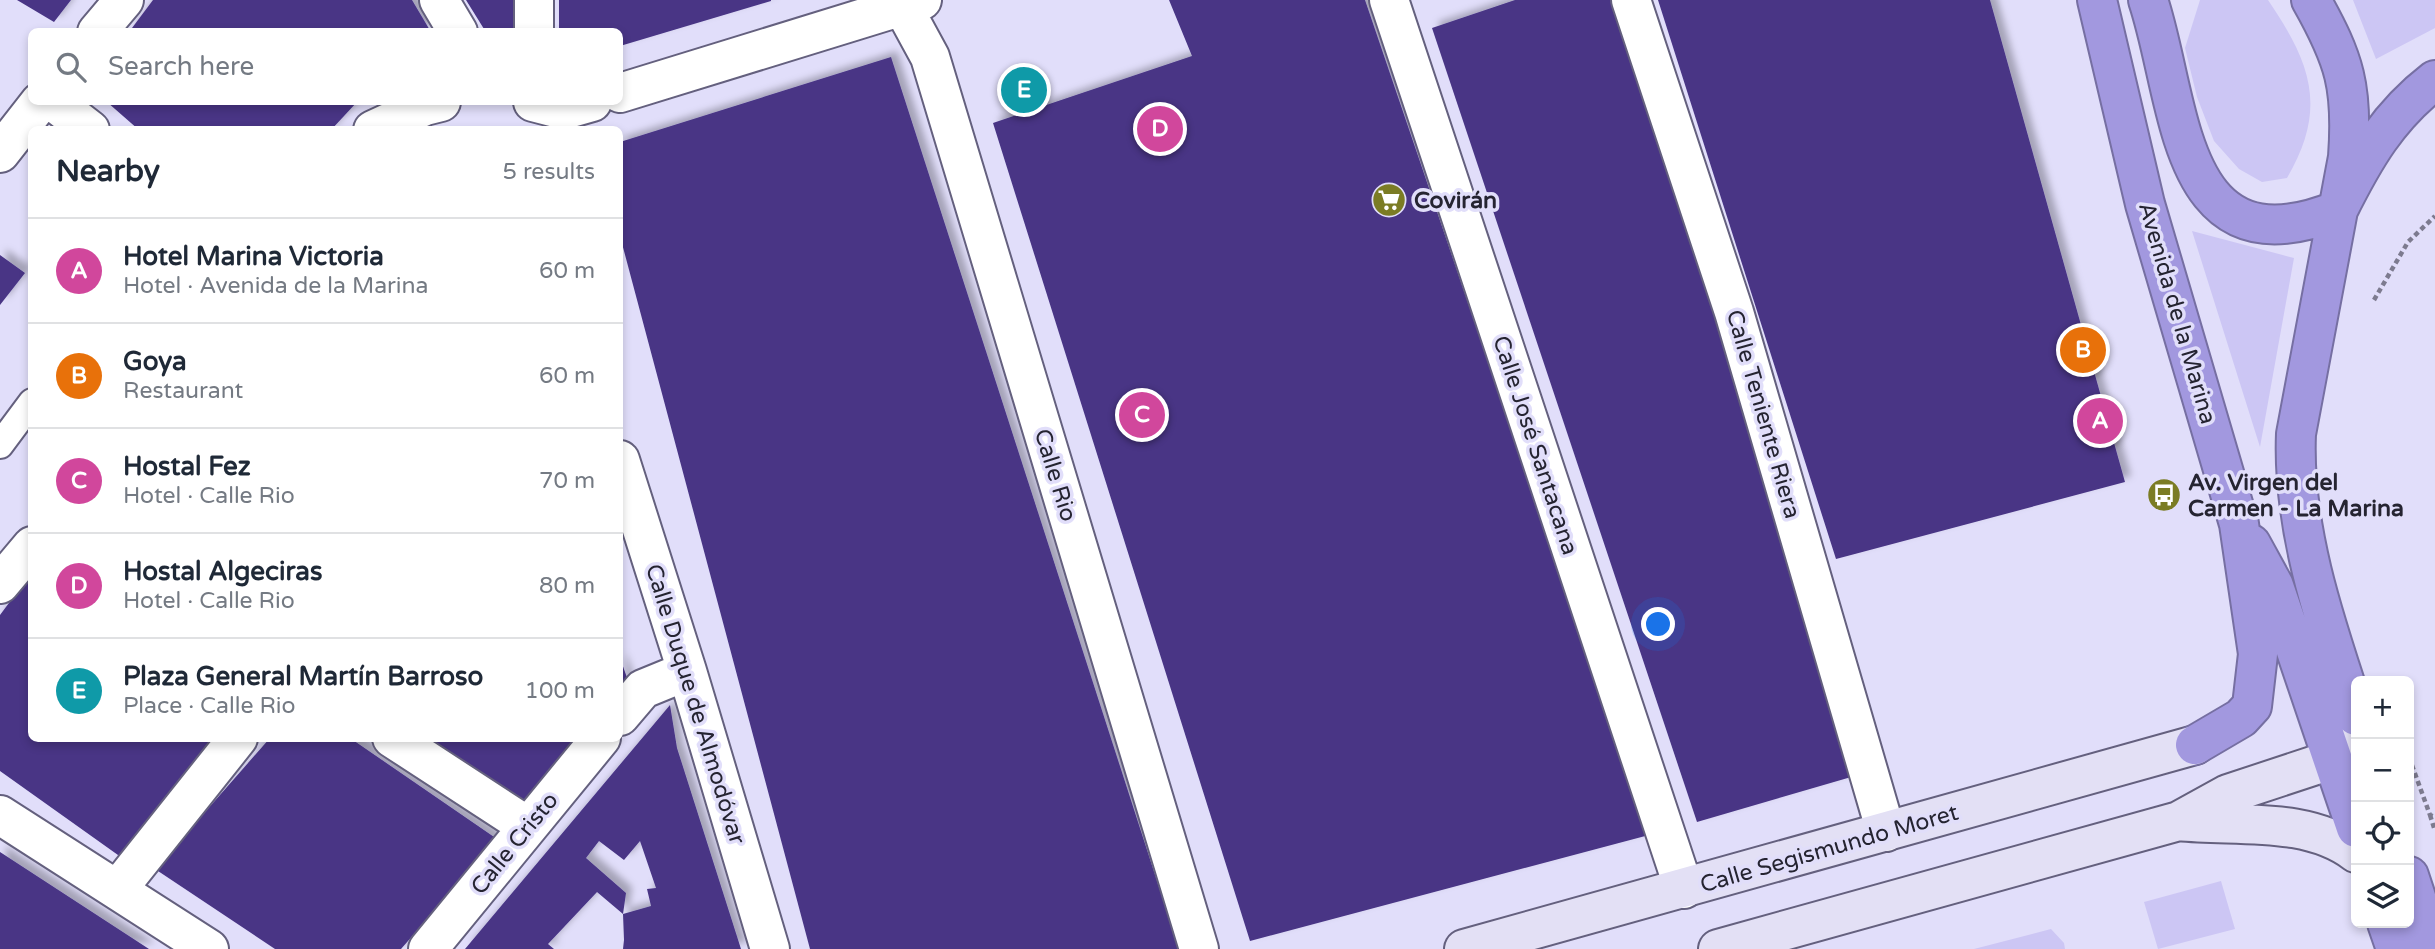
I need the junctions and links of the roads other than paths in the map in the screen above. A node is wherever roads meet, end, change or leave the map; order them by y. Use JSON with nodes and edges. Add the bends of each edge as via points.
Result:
{"nodes":[{"id":1,"x":124,"y":0,"type":"edge"},
{"id":2,"x":439,"y":0,"type":"edge"},
{"id":3,"x":534,"y":0,"type":"edge"},
{"id":4,"x":1630,"y":0,"type":"edge"},
{"id":5,"x":2097,"y":0,"type":"edge"},
{"id":6,"x":2311,"y":0,"type":"edge"},
{"id":7,"x":908,"y":2,"type":"edge"},
{"id":8,"x":1395,"y":2,"type":"edge"},
{"id":9,"x":2152,"y":2,"type":"edge"},
{"id":10,"x":100,"y":28,"type":"edge"},
{"id":11,"x":456,"y":28,"type":"edge"},
{"id":12,"x":534,"y":28,"type":"edge"},
{"id":13,"x":2435,"y":80,"type":"edge"},
{"id":14,"x":623,"y":92,"type":"edge"},
{"id":15,"x":2435,"y":94,"type":"edge"},
{"id":16,"x":2121,"y":102,"type":"junction"},
{"id":17,"x":38,"y":105,"type":"edge"},
{"id":18,"x":58,"y":105,"type":"edge"},
{"id":19,"x":429,"y":105,"type":"edge"},
{"id":20,"x":534,"y":105,"type":"edge"},
{"id":21,"x":545,"y":105,"type":"edge"},
{"id":22,"x":582,"y":105,"type":"edge"},
{"id":23,"x":2400,"y":110,"type":"junction"},
{"id":24,"x":85,"y":126,"type":"edge"},
{"id":25,"x":382,"y":126,"type":"edge"},
{"id":26,"x":535,"y":126,"type":"edge"},
{"id":27,"x":0,"y":152,"type":"edge"},
{"id":28,"x":2337,"y":210,"type":"junction"},
{"id":29,"x":28,"y":407,"type":"edge"},
{"id":30,"x":0,"y":445,"type":"edge"},
{"id":31,"x":623,"y":469,"type":"edge"},
{"id":32,"x":2239,"y":524,"type":"junction"},
{"id":33,"x":28,"y":551,"type":"edge"},
{"id":34,"x":0,"y":584,"type":"edge"},
{"id":35,"x":687,"y":671,"type":"junction"},
{"id":36,"x":2351,"y":700,"type":"edge"},
{"id":37,"x":623,"y":712,"type":"edge"},
{"id":38,"x":2351,"y":734,"type":"edge"},
{"id":39,"x":235,"y":742,"type":"edge"},
{"id":40,"x":398,"y":742,"type":"edge"},
{"id":41,"x":598,"y":742,"type":"edge"},
{"id":42,"x":2195,"y":745,"type":"joint"},
{"id":43,"x":2334,"y":759,"type":"junction"},
{"id":44,"x":2351,"y":812,"type":"edge"},
{"id":45,"x":0,"y":815,"type":"edge"},
{"id":46,"x":2179,"y":821,"type":"junction"},
{"id":47,"x":527,"y":826,"type":"junction"},
{"id":48,"x":1886,"y":832,"type":"junction"},
{"id":49,"x":2351,"y":849,"type":"edge"},
{"id":50,"x":1684,"y":889,"type":"junction"},
{"id":51,"x":117,"y":890,"type":"junction"},
{"id":52,"x":2414,"y":892,"type":"edge"},
{"id":53,"x":2389,"y":928,"type":"edge"},
{"id":54,"x":209,"y":949,"type":"edge"},
{"id":55,"x":428,"y":949,"type":"edge"},
{"id":56,"x":770,"y":949,"type":"edge"},
{"id":57,"x":1199,"y":949,"type":"edge"},
{"id":58,"x":1464,"y":949,"type":"edge"},
{"id":59,"x":1718,"y":949,"type":"edge"},
{"id":60,"x":2396,"y":949,"type":"edge"},
{"id":61,"x":2432,"y":949,"type":"edge"}],
"edges":[{"from":1,"to":10,"type":"street"},
{"from":2,"to":11,"type":"street"},
{"from":3,"to":12,"type":"street"},
{"from":4,"to":48,"type":"street","name":"Calle Teniente Riera","via":[[1734,312]]},
{"from":5,"to":16,"type":"highway","name":"Avenida de la Marina"},
{"from":6,"to":28,"type":"highway","via":[[2336,44],[2349,98],[2348,157]]},
{"from":7,"to":14,"type":"street"},
{"from":7,"to":57,"type":"street","name":"Calle Rio","via":[[930,57]]},
{"from":8,"to":50,"type":"street","name":"Calle José Santacana"},
{"from":9,"to":16,"type":"highway","via":[[2131,53]]},
{"from":9,"to":28,"type":"highway","via":[[2181,132],[2198,179],[2212,198],[2253,222],[2295,223]]},
{"from":13,"to":23,"type":"highway"},
{"from":15,"to":23,"type":"lane"},
{"from":16,"to":32,"type":"highway","name":"Avenida de la Marina","via":[[2145,204]]},
{"from":17,"to":27,"type":"street"},
{"from":18,"to":24,"type":"street"},
{"from":19,"to":25,"type":"street"},
{"from":20,"to":26,"type":"street"},
{"from":21,"to":22,"type":"street","via":[[564,110]]},
{"from":23,"to":28,"type":"highway","via":[[2363,161]]},
{"from":28,"to":36,"type":"highway","via":[[2296,434],[2294,470],[2310,563]]},
{"from":29,"to":30,"type":"lane"},
{"from":31,"to":35,"type":"street","name":"Calle Duque de Almodóvar"},
{"from":32,"to":42,"type":"highway","via":[[2258,654],[2252,706],[2241,718]]},
{"from":32,"to":43,"type":"highway","via":[[2274,586]]},
{"from":33,"to":34,"type":"street"},
{"from":35,"to":37,"type":"street","via":[[643,689]]},
{"from":35,"to":56,"type":"street","name":"Calle Duque de Almodóvar"},
{"from":38,"to":43,"type":"main road"},
{"from":39,"to":51,"type":"street"},
{"from":40,"to":47,"type":"street"},
{"from":41,"to":47,"type":"street","name":"Calle Cristo"},
{"from":42,"to":48,"type":"main road","name":"Calle Segismundo Moret"},
{"from":43,"to":44,"type":"highway"},
{"from":43,"to":46,"type":"main road","via":[[2228,794]]},
{"from":45,"to":51,"type":"street"},
{"from":46,"to":49,"type":"main road","via":[[2312,830]]},
{"from":46,"to":59,"type":"main road"},
{"from":47,"to":55,"type":"street","name":"Calle Cristo"},
{"from":48,"to":50,"type":"main road","name":"Calle Segismundo Moret"},
{"from":50,"to":58,"type":"main road","name":"Calle Segismundo Moret"},
{"from":51,"to":54,"type":"street"},
{"from":52,"to":61,"type":"highway"},
{"from":53,"to":60,"type":"highway"}]}
